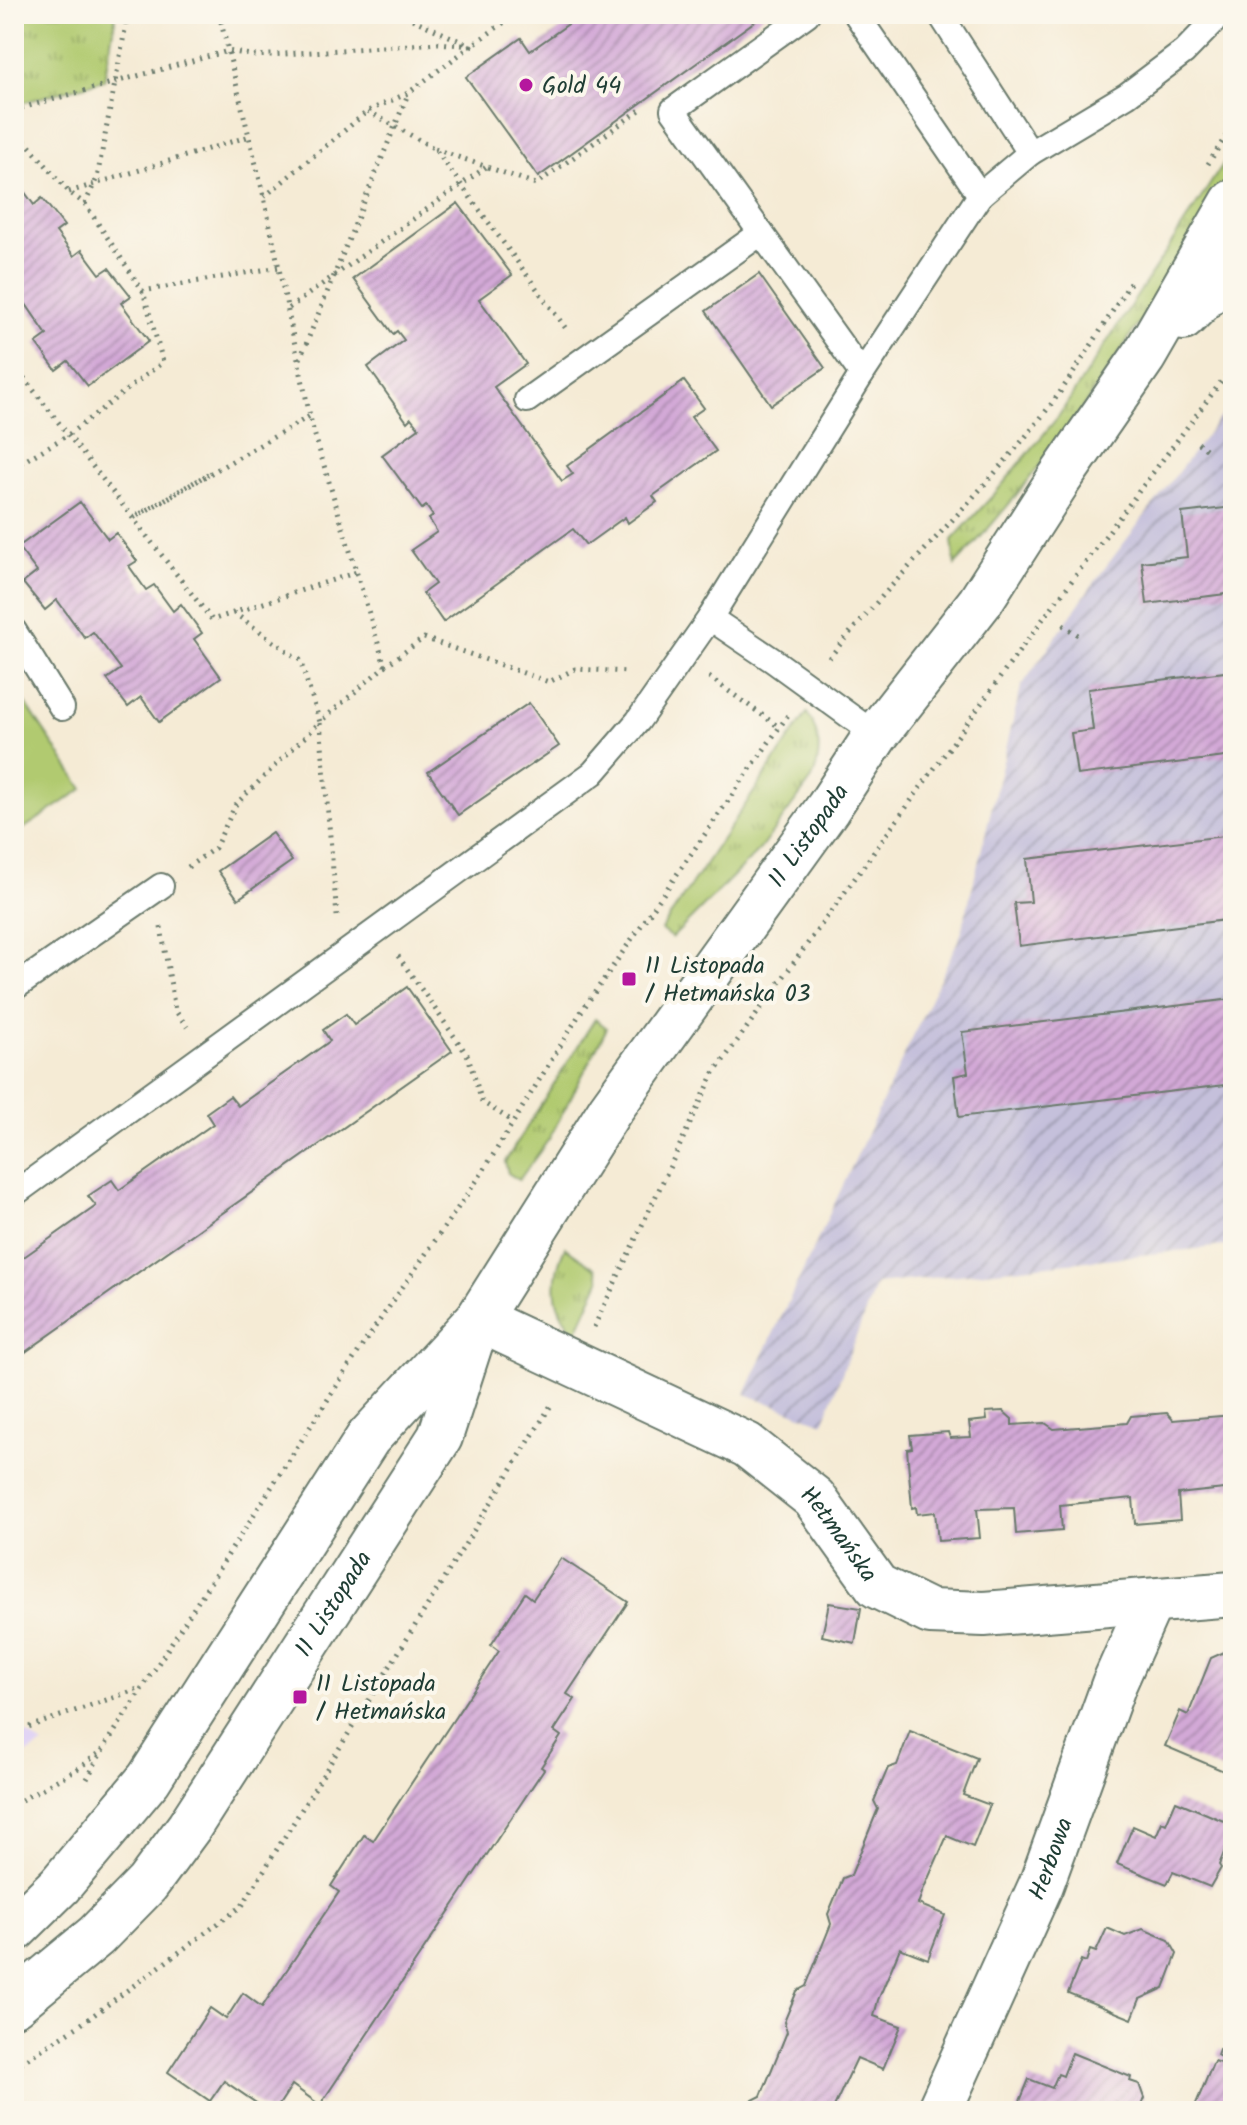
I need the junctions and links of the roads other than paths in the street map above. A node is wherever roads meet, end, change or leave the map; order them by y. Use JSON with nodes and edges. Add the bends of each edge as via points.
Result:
{"nodes":[{"id":1,"x":807,"y":14,"type":"edge"},
{"id":2,"x":856,"y":14,"type":"edge"},
{"id":3,"x":940,"y":14,"type":"edge"},
{"id":4,"x":1221,"y":14,"type":"edge"},
{"id":5,"x":1030,"y":153,"type":"junction"},
{"id":6,"x":1216,"y":189,"type":"edge"},
{"id":7,"x":980,"y":195,"type":"junction"},
{"id":8,"x":761,"y":233,"type":"junction"},
{"id":9,"x":1233,"y":268,"type":"edge"},
{"id":10,"x":1144,"y":356,"type":"junction"},
{"id":11,"x":862,"y":374,"type":"junction"},
{"id":12,"x":527,"y":400,"type":"dead end"},
{"id":13,"x":710,"y":618,"type":"junction"},
{"id":14,"x":14,"y":631,"type":"edge"},
{"id":15,"x":62,"y":708,"type":"dead end"},
{"id":16,"x":876,"y":735,"type":"junction"},
{"id":17,"x":158,"y":888,"type":"road end"},
{"id":18,"x":14,"y":988,"type":"edge"},
{"id":19,"x":14,"y":1194,"type":"edge"},
{"id":20,"x":478,"y":1319,"type":"junction"},
{"id":21,"x":1233,"y":1594,"type":"edge"},
{"id":22,"x":1151,"y":1601,"type":"junction"},
{"id":23,"x":14,"y":1930,"type":"edge"},
{"id":24,"x":14,"y":2004,"type":"edge"},
{"id":25,"x":939,"y":2111,"type":"edge"}],
"edges":[{"from":1,"to":8,"type":"lane","via":[[673,110]]},
{"from":2,"to":7,"type":"lane"},
{"from":3,"to":5,"type":"lane"},
{"from":4,"to":5,"type":"lane","via":[[1184,52],[1127,95]]},
{"from":5,"to":7,"type":"lane"},
{"from":6,"to":10,"type":"street","name":"11 Listopada"},
{"from":7,"to":11,"type":"lane"},
{"from":8,"to":11,"type":"lane"},
{"from":8,"to":12,"type":"lane"},
{"from":9,"to":10,"type":"street","name":"11 Listopada"},
{"from":10,"to":16,"type":"street","name":"11 Listopada","via":[[980,602]]},
{"from":11,"to":13,"type":"lane"},
{"from":13,"to":16,"type":"lane"},
{"from":13,"to":19,"type":"lane","via":[[638,721],[593,773]]},
{"from":14,"to":15,"type":"lane"},
{"from":16,"to":20,"type":"street","name":"11 Listopada","via":[[610,1110]]},
{"from":17,"to":18,"type":"lane"},
{"from":20,"to":22,"type":"street","name":"Hetmańska","via":[[747,1445],[814,1498],[877,1586],[930,1612],[984,1614]]},
{"from":20,"to":23,"type":"street","name":"11 Listopada","via":[[368,1438],[149,1779],[60,1885]]},
{"from":20,"to":24,"type":"street","name":"11 Listopada","via":[[440,1437],[189,1827],[147,1884],[96,1936]]},
{"from":21,"to":22,"type":"street","name":"Hetmańska"},
{"from":22,"to":25,"type":"street","name":"Herbowa","via":[[1114,1684],[1041,1885]]}]}
